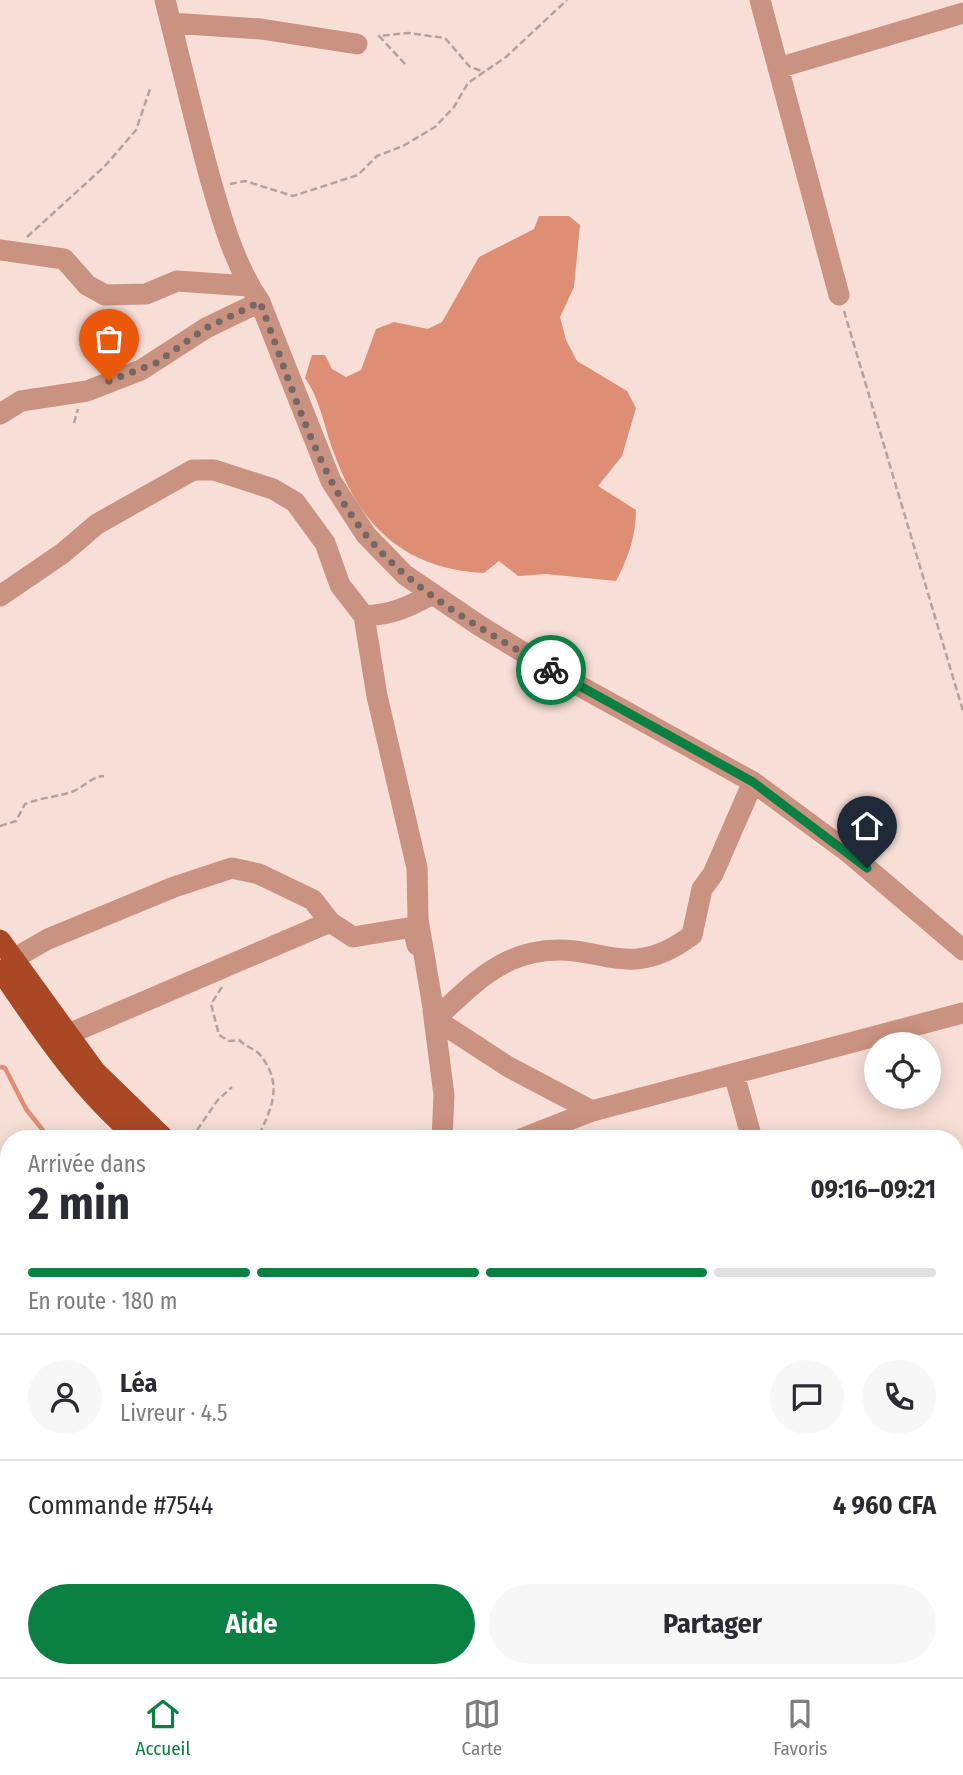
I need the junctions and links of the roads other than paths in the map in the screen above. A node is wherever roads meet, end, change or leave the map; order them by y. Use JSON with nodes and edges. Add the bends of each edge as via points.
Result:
{"nodes":[{"id":1,"x":165,"y":0,"type":"edge"},
{"id":2,"x":760,"y":0,"type":"edge"},
{"id":3,"x":963,"y":12,"type":"edge"},
{"id":4,"x":171,"y":23,"type":"junction"},
{"id":5,"x":357,"y":44,"type":"dead end"},
{"id":6,"x":778,"y":68,"type":"junction"},
{"id":7,"x":4,"y":250,"type":"edge"},
{"id":8,"x":254,"y":294,"type":"junction"},
{"id":9,"x":839,"y":295,"type":"road end"},
{"id":10,"x":0,"y":414,"type":"edge"},
{"id":11,"x":432,"y":594,"type":"junction"},
{"id":12,"x":0,"y":596,"type":"edge"},
{"id":13,"x":363,"y":616,"type":"junction"},
{"id":14,"x":753,"y":782,"type":"junction"},
{"id":15,"x":330,"y":922,"type":"junction"},
{"id":16,"x":0,"y":940,"type":"edge"},
{"id":17,"x":963,"y":950,"type":"edge"},
{"id":18,"x":6,"y":964,"type":"edge"},
{"id":19,"x":963,"y":1013,"type":"edge"},
{"id":20,"x":435,"y":1019,"type":"junction"},
{"id":21,"x":66,"y":1035,"type":"junction"},
{"id":22,"x":734,"y":1074,"type":"junction"},
{"id":23,"x":592,"y":1111,"type":"junction"},
{"id":24,"x":130,"y":1130,"type":"edge"},
{"id":25,"x":156,"y":1130,"type":"edge"},
{"id":26,"x":442,"y":1130,"type":"edge"},
{"id":27,"x":544,"y":1130,"type":"edge"},
{"id":28,"x":750,"y":1130,"type":"edge"}],
"edges":[{"from":1,"to":4,"type":"street"},
{"from":2,"to":6,"type":"street"},
{"from":3,"to":6,"type":"street"},
{"from":4,"to":5,"type":"street","via":[[261,29]]},
{"from":4,"to":8,"type":"street","via":[[213,186]]},
{"from":6,"to":9,"type":"street"},
{"from":7,"to":8,"type":"street","via":[[64,259],[87,285],[105,295],[146,295],[177,281]]},
{"from":8,"to":10,"type":"street","via":[[141,370],[87,391],[21,401]]},
{"from":8,"to":11,"type":"street","via":[[331,481],[366,535],[405,575]]},
{"from":11,"to":13,"type":"street","via":[[396,612]]},
{"from":11,"to":14,"type":"street","via":[[567,679]]},
{"from":12,"to":13,"type":"street","via":[[97,524],[203,468],[273,489],[295,502],[325,543],[340,584]]},
{"from":13,"to":20,"type":"street","via":[[417,868],[418,919]]},
{"from":14,"to":17,"type":"street","via":[[848,852]]},
{"from":14,"to":20,"type":"street","via":[[702,889],[692,935],[683,942],[646,960],[555,949],[531,953],[485,974]]},
{"from":15,"to":18,"type":"street","via":[[313,901],[259,874],[232,868],[48,939]]},
{"from":15,"to":20,"type":"street","via":[[353,937],[413,927]]},
{"from":15,"to":21,"type":"street"},
{"from":16,"to":18,"type":"main road"},
{"from":18,"to":21,"type":"main road"},
{"from":18,"to":24,"type":"main road","via":[[49,1042]]},
{"from":19,"to":22,"type":"street"},
{"from":20,"to":23,"type":"street","via":[[507,1066]]},
{"from":20,"to":26,"type":"street","via":[[444,1095]]},
{"from":21,"to":25,"type":"main road"},
{"from":22,"to":23,"type":"street"},
{"from":22,"to":28,"type":"street"},
{"from":23,"to":27,"type":"street"}]}
